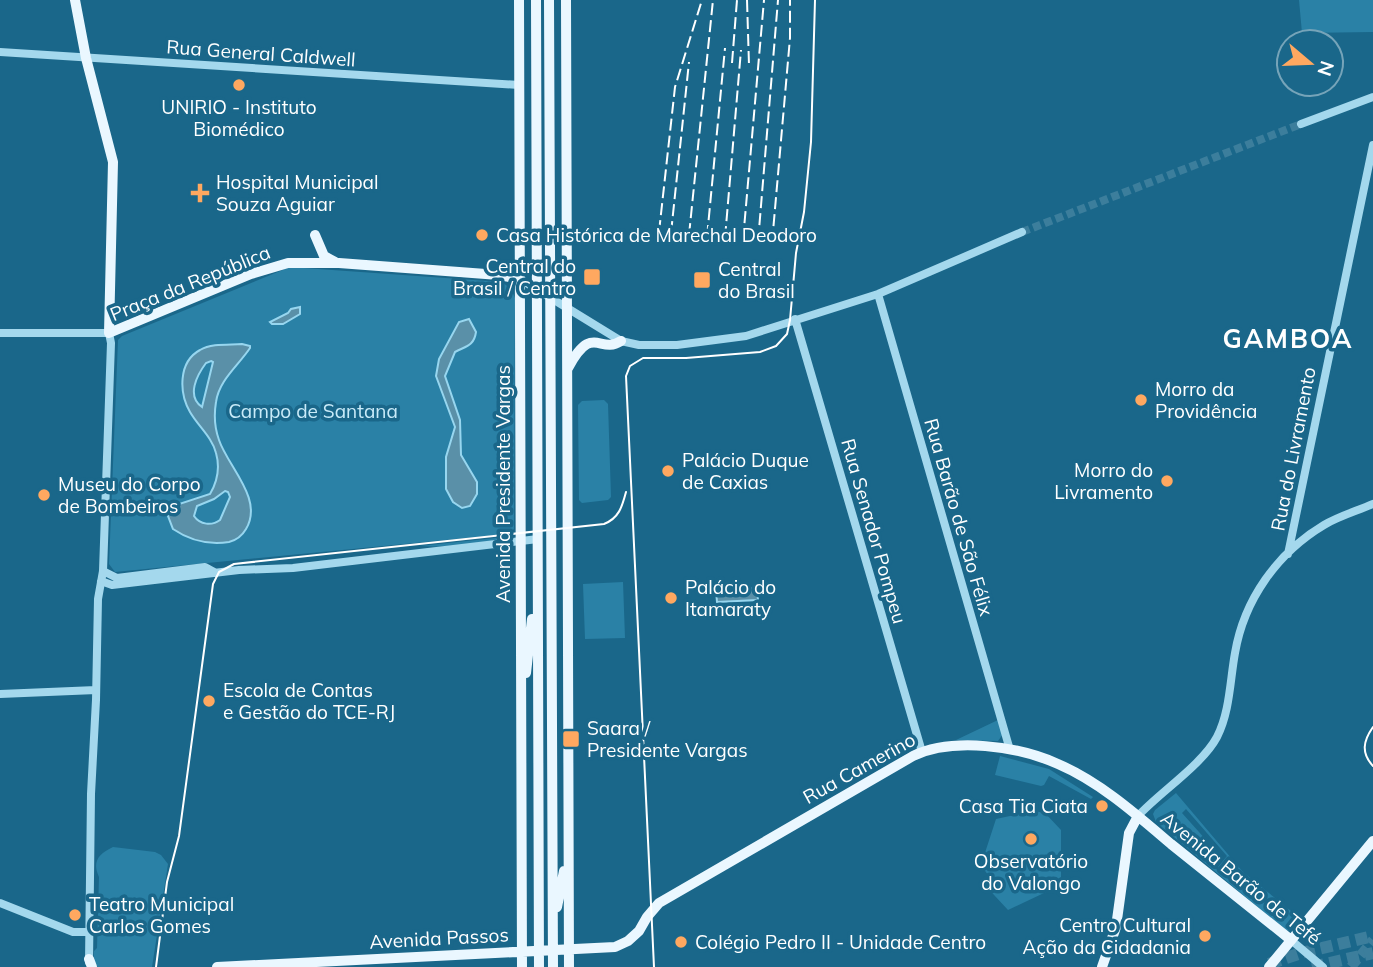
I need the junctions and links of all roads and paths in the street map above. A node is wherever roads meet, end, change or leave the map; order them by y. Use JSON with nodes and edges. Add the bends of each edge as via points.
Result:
{"nodes":[{"id":1,"x":75,"y":0,"type":"edge"},
{"id":2,"x":519,"y":0,"type":"edge"},
{"id":3,"x":536,"y":0,"type":"edge"},
{"id":4,"x":546,"y":0,"type":"edge"},
{"id":5,"x":566,"y":0,"type":"edge"},
{"id":6,"x":536,"y":16,"type":"junction"},
{"id":7,"x":0,"y":52,"type":"edge"},
{"id":8,"x":86,"y":58,"type":"junction"},
{"id":9,"x":519,"y":85,"type":"junction"},
{"id":10,"x":1373,"y":97,"type":"edge"},
{"id":11,"x":1301,"y":124,"type":"tunnel mouth"},
{"id":12,"x":1373,"y":145,"type":"edge"},
{"id":13,"x":1022,"y":232,"type":"tunnel mouth"},
{"id":14,"x":315,"y":235,"type":"dead end"},
{"id":15,"x":566,"y":246,"type":"junction"},
{"id":16,"x":550,"y":262,"type":"junction"},
{"id":17,"x":339,"y":263,"type":"junction"},
{"id":18,"x":537,"y":271,"type":"junction"},
{"id":19,"x":520,"y":279,"type":"junction"},
{"id":20,"x":537,"y":291,"type":"junction"},
{"id":21,"x":878,"y":294,"type":"junction"},
{"id":22,"x":550,"y":299,"type":"junction"},
{"id":23,"x":566,"y":309,"type":"junction"},
{"id":24,"x":795,"y":319,"type":"junction"},
{"id":25,"x":0,"y":333,"type":"edge"},
{"id":26,"x":109,"y":333,"type":"junction"},
{"id":27,"x":622,"y":341,"type":"junction"},
{"id":28,"x":567,"y":371,"type":"junction"},
{"id":29,"x":1373,"y":504,"type":"edge"},
{"id":30,"x":538,"y":539,"type":"junction"},
{"id":31,"x":521,"y":542,"type":"junction"},
{"id":32,"x":1288,"y":554,"type":"junction"},
{"id":33,"x":103,"y":571,"type":"junction"},
{"id":34,"x":216,"y":573,"type":"junction"},
{"id":35,"x":101,"y":581,"type":"junction"},
{"id":36,"x":538,"y":593,"type":"junction"},
{"id":37,"x":96,"y":690,"type":"junction"},
{"id":38,"x":0,"y":694,"type":"edge"},
{"id":39,"x":522,"y":704,"type":"junction"},
{"id":40,"x":1010,"y":750,"type":"junction"},
{"id":41,"x":922,"y":752,"type":"junction"},
{"id":42,"x":1138,"y":816,"type":"junction"},
{"id":43,"x":568,"y":834,"type":"junction"},
{"id":44,"x":1373,"y":841,"type":"edge"},
{"id":45,"x":0,"y":903,"type":"edge"},
{"id":46,"x":649,"y":914,"type":"joint"},
{"id":47,"x":553,"y":927,"type":"junction"},
{"id":48,"x":89,"y":932,"type":"junction"},
{"id":49,"x":1291,"y":940,"type":"junction"},
{"id":50,"x":569,"y":950,"type":"junction"},
{"id":51,"x":539,"y":951,"type":"junction"},
{"id":52,"x":552,"y":951,"type":"junction"},
{"id":53,"x":522,"y":952,"type":"junction"},
{"id":54,"x":90,"y":964,"type":"edge"},
{"id":55,"x":217,"y":967,"type":"edge"},
{"id":56,"x":522,"y":967,"type":"edge"},
{"id":57,"x":539,"y":967,"type":"edge"},
{"id":58,"x":553,"y":967,"type":"edge"},
{"id":59,"x":569,"y":967,"type":"edge"},
{"id":60,"x":1102,"y":967,"type":"edge"},
{"id":61,"x":1269,"y":967,"type":"edge"},
{"id":62,"x":1323,"y":967,"type":"edge"}],
"edges":[{"from":1,"to":8,"type":"main road"},
{"from":2,"to":9,"type":"main road","name":"Avenida Presidente Vargas"},
{"from":3,"to":6,"type":"main road","name":"Avenida Presidente Vargas"},
{"from":4,"to":6,"type":"main road"},
{"from":4,"to":16,"type":"main road"},
{"from":5,"to":15,"type":"main road"},
{"from":6,"to":18,"type":"main road","name":"Avenida Presidente Vargas"},
{"from":7,"to":8,"type":"street","name":"Rua General Caldwell"},
{"from":8,"to":9,"type":"street","name":"Rua General Caldwell"},
{"from":8,"to":26,"type":"main road","via":[[113,162]]},
{"from":9,"to":19,"type":"main road","name":"Avenida Presidente Vargas"},
{"from":10,"to":11,"type":"street"},
{"from":12,"to":32,"type":"street","name":"Rua do Livramento"},
{"from":13,"to":21,"type":"street"},
{"from":14,"to":17,"type":"main road","via":[[324,256]]},
{"from":15,"to":16,"type":"main road"},
{"from":15,"to":23,"type":"main road"},
{"from":16,"to":18,"type":"main road"},
{"from":16,"to":22,"type":"main road"},
{"from":17,"to":19,"type":"main road","name":"Praça da República"},
{"from":17,"to":26,"type":"main road","name":"Praça da República","via":[[276,265]]},
{"from":18,"to":19,"type":"main road"},
{"from":18,"to":20,"type":"main road","name":"Avenida Presidente Vargas"},
{"from":19,"to":20,"type":"street"},
{"from":19,"to":31,"type":"main road","name":"Avenida Presidente Vargas"},
{"from":20,"to":22,"type":"street"},
{"from":20,"to":30,"type":"main road","name":"Avenida Presidente Vargas"},
{"from":21,"to":24,"type":"street"},
{"from":21,"to":40,"type":"street","name":"Rua Barão de São Félix"},
{"from":22,"to":23,"type":"street"},
{"from":22,"to":47,"type":"main road"},
{"from":23,"to":27,"type":"street"},
{"from":23,"to":28,"type":"main road"},
{"from":24,"to":27,"type":"street","via":[[739,338],[677,345]]},
{"from":24,"to":41,"type":"street","name":"Rua Senador Pompeu"},
{"from":25,"to":26,"type":"street"},
{"from":26,"to":33,"type":"street","name":"Praça da República"},
{"from":27,"to":28,"type":"main road","via":[[585,344]]},
{"from":28,"to":43,"type":"main road"},
{"from":29,"to":32,"type":"street","via":[[1322,526]]},
{"from":30,"to":31,"type":"street"},
{"from":30,"to":36,"type":"main road","name":"Avenida Presidente Vargas"},
{"from":31,"to":34,"type":"street"},
{"from":31,"to":39,"type":"main road","name":"Avenida Presidente Vargas"},
{"from":32,"to":42,"type":"street","via":[[1261,585],[1243,621],[1216,737]]},
{"from":33,"to":34,"type":"street","via":[[117,578],[205,567]]},
{"from":33,"to":35,"type":"street","name":"Praça da República"},
{"from":34,"to":35,"type":"street","via":[[112,585]]},
{"from":35,"to":37,"type":"street","name":"Praça da República"},
{"from":36,"to":39,"type":"main road"},
{"from":36,"to":51,"type":"main road","name":"Avenida Presidente Vargas"},
{"from":37,"to":38,"type":"street"},
{"from":37,"to":48,"type":"street","name":"Praça da República"},
{"from":39,"to":53,"type":"main road","name":"Avenida Presidente Vargas"},
{"from":40,"to":41,"type":"main road","name":"Rua Camerino","via":[[962,745]]},
{"from":40,"to":42,"type":"main road","name":"Rua Camerino","via":[[1067,768]]},
{"from":41,"to":46,"type":"main road","name":"Rua Camerino","via":[[659,903]]},
{"from":42,"to":49,"type":"main road","name":"Avenida Barão de Tefé"},
{"from":42,"to":60,"type":"main road","via":[[1129,833],[1115,927]]},
{"from":43,"to":47,"type":"main road"},
{"from":43,"to":50,"type":"main road"},
{"from":44,"to":49,"type":"main road"},
{"from":45,"to":48,"type":"street","via":[[73,932]]},
{"from":46,"to":50,"type":"main road","name":"Avenida Passos","via":[[639,931],[615,947]]},
{"from":47,"to":52,"type":"main road"},
{"from":48,"to":54,"type":"street","name":"Praça da República"},
{"from":49,"to":61,"type":"main road"},
{"from":49,"to":62,"type":"street","name":"Avenida Barão de Tefé"},
{"from":50,"to":52,"type":"main road","name":"Avenida Passos"},
{"from":50,"to":59,"type":"main road"},
{"from":51,"to":52,"type":"main road","name":"Avenida Passos"},
{"from":51,"to":53,"type":"main road","name":"Avenida Passos"},
{"from":51,"to":57,"type":"main road","name":"Avenida Presidente Vargas"},
{"from":52,"to":58,"type":"main road"},
{"from":53,"to":55,"type":"main road","name":"Avenida Passos"},
{"from":53,"to":56,"type":"main road","name":"Avenida Presidente Vargas"}]}
